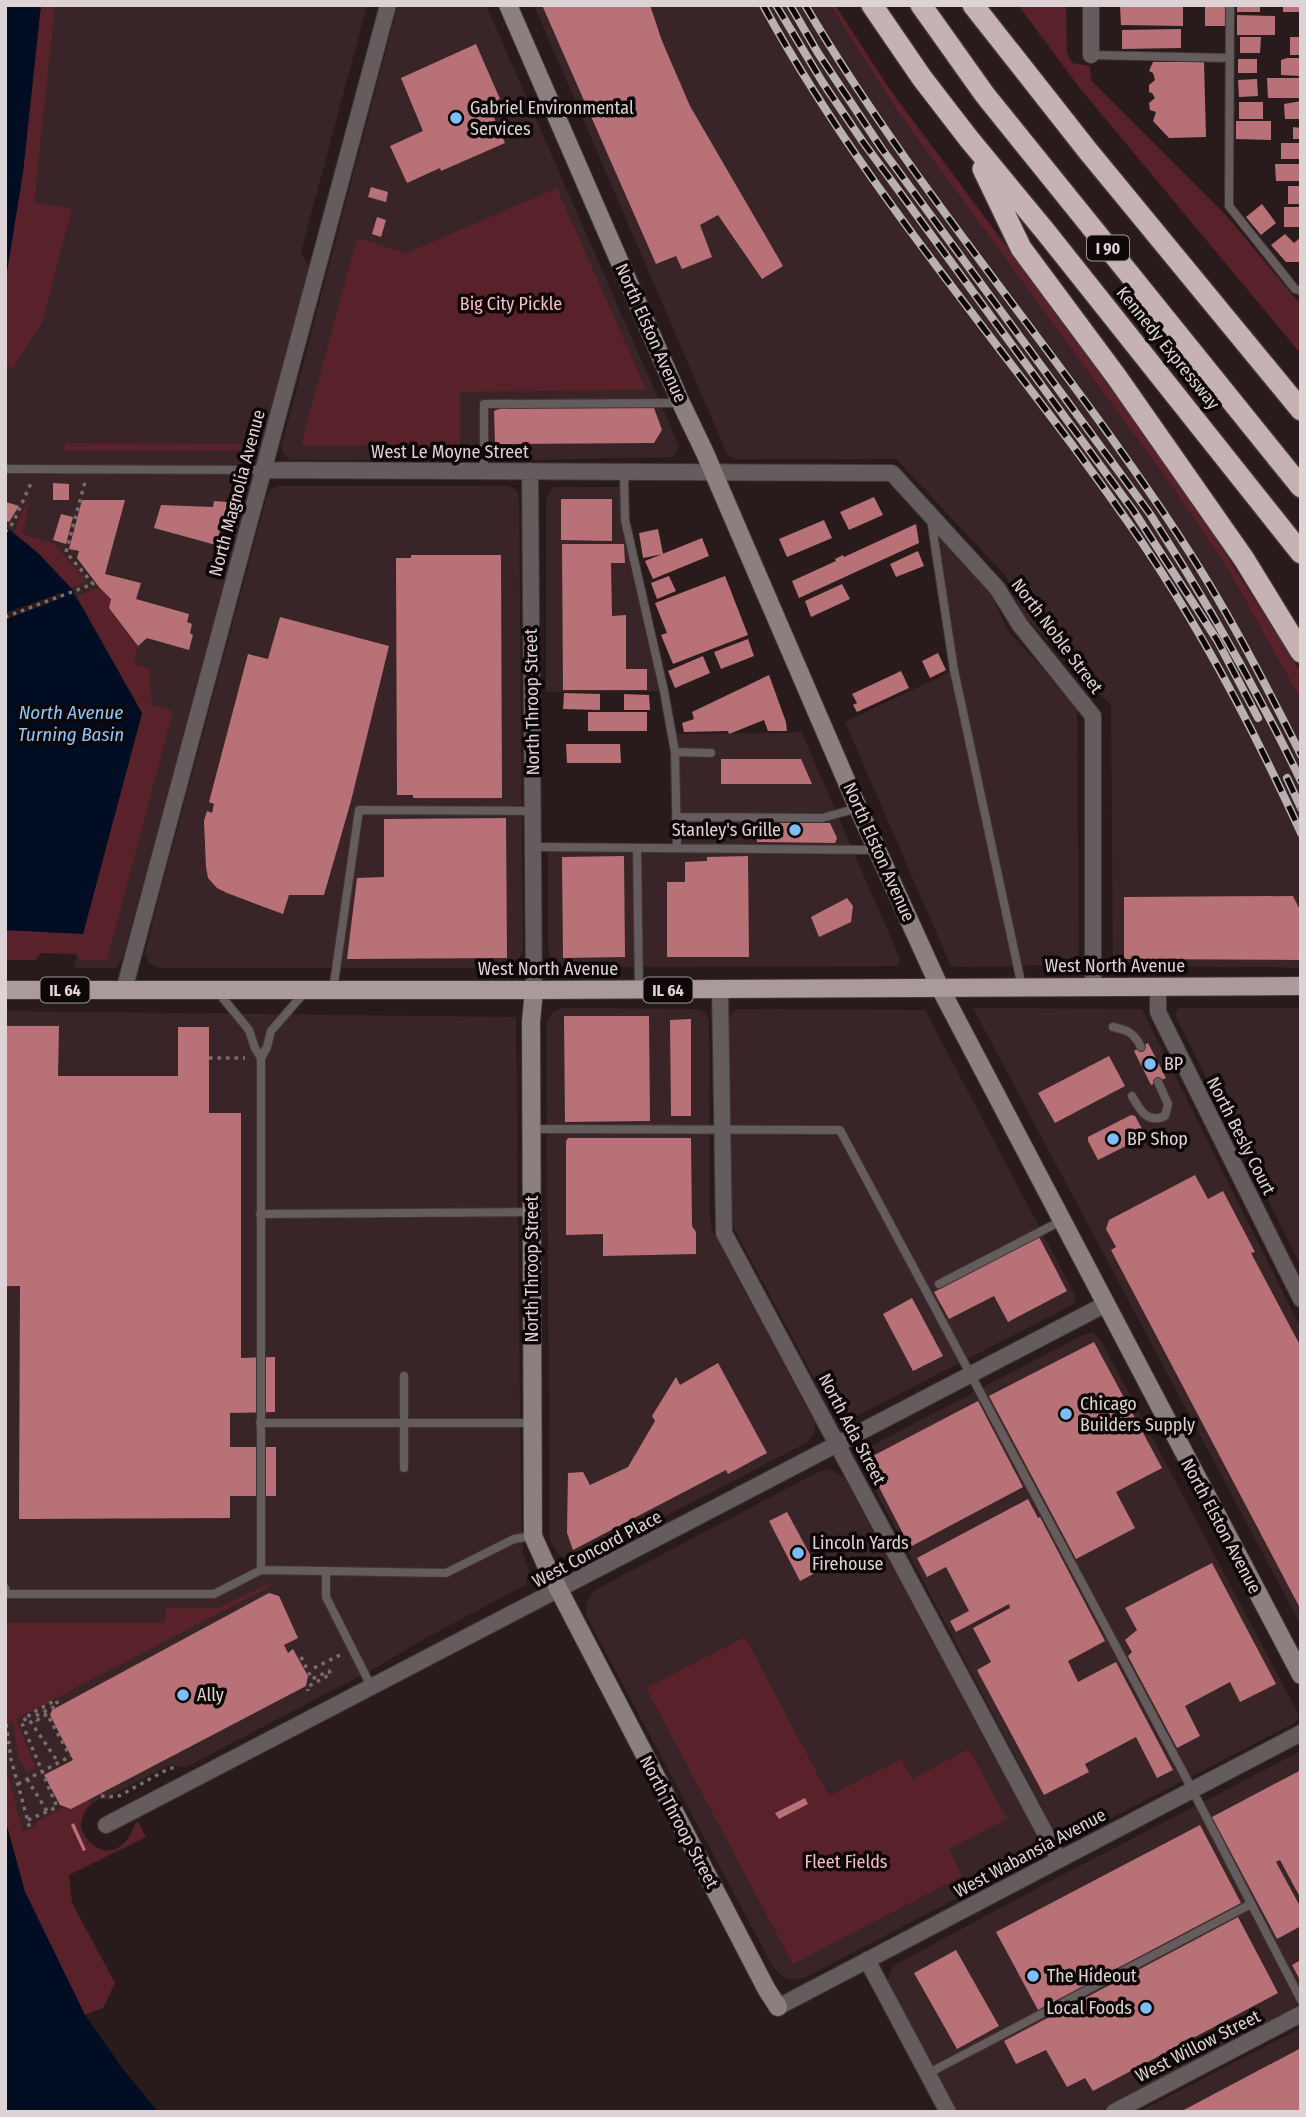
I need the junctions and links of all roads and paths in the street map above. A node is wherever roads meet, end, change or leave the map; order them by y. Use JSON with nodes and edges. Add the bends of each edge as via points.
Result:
{"nodes":[{"id":1,"x":388,"y":5,"type":"edge"},
{"id":2,"x":508,"y":5,"type":"edge"},
{"id":3,"x":872,"y":5,"type":"edge"},
{"id":4,"x":921,"y":5,"type":"edge"},
{"id":5,"x":973,"y":5,"type":"edge"},
{"id":6,"x":1091,"y":5,"type":"edge"},
{"id":7,"x":1230,"y":5,"type":"edge"},
{"id":8,"x":1091,"y":55,"type":"joint"},
{"id":9,"x":1230,"y":58,"type":"junction"},
{"id":10,"x":969,"y":139,"type":"junction"},
{"id":11,"x":1301,"y":291,"type":"edge"},
{"id":12,"x":681,"y":402,"type":"junction"},
{"id":13,"x":1301,"y":410,"type":"edge"},
{"id":14,"x":8,"y":468,"type":"dead end"},
{"id":15,"x":38,"y":469,"type":"junction"},
{"id":16,"x":88,"y":469,"type":"junction"},
{"id":17,"x":264,"y":470,"type":"junction"},
{"id":18,"x":484,"y":471,"type":"junction"},
{"id":19,"x":530,"y":471,"type":"junction"},
{"id":20,"x":624,"y":472,"type":"junction"},
{"id":21,"x":714,"y":472,"type":"junction"},
{"id":22,"x":892,"y":473,"type":"joint"},
{"id":23,"x":1301,"y":487,"type":"edge"},
{"id":24,"x":930,"y":513,"type":"junction"},
{"id":25,"x":5,"y":532,"type":"edge"},
{"id":26,"x":1301,"y":553,"type":"edge"},
{"id":27,"x":5,"y":617,"type":"edge"},
{"id":28,"x":1301,"y":652,"type":"edge"},
{"id":29,"x":675,"y":752,"type":"junction"},
{"id":30,"x":711,"y":753,"type":"dead end"},
{"id":31,"x":858,"y":808,"type":"junction"},
{"id":32,"x":533,"y":811,"type":"junction"},
{"id":33,"x":676,"y":817,"type":"junction"},
{"id":34,"x":534,"y":847,"type":"junction"},
{"id":35,"x":636,"y":848,"type":"junction"},
{"id":36,"x":677,"y":848,"type":"junction"},
{"id":37,"x":878,"y":850,"type":"junction"},
{"id":38,"x":1158,"y":986,"type":"junction"},
{"id":39,"x":1301,"y":986,"type":"edge"},
{"id":40,"x":1093,"y":987,"type":"junction"},
{"id":41,"x":940,"y":988,"type":"junction"},
{"id":42,"x":1022,"y":988,"type":"junction"},
{"id":43,"x":720,"y":989,"type":"junction"},
{"id":44,"x":5,"y":990,"type":"edge"},
{"id":45,"x":124,"y":990,"type":"junction"},
{"id":46,"x":217,"y":990,"type":"junction"},
{"id":47,"x":307,"y":990,"type":"junction"},
{"id":48,"x":333,"y":990,"type":"junction"},
{"id":49,"x":534,"y":990,"type":"junction"},
{"id":50,"x":639,"y":990,"type":"junction"},
{"id":51,"x":1113,"y":1027,"type":"dead end"},
{"id":52,"x":1141,"y":1047,"type":"dead end"},
{"id":53,"x":209,"y":1058,"type":"dead end"},
{"id":54,"x":256,"y":1058,"type":"junction"},
{"id":55,"x":1158,"y":1082,"type":"dead end"},
{"id":56,"x":1132,"y":1096,"type":"dead end"},
{"id":57,"x":532,"y":1129,"type":"junction"},
{"id":58,"x":722,"y":1129,"type":"junction"},
{"id":59,"x":532,"y":1212,"type":"junction"},
{"id":60,"x":260,"y":1214,"type":"junction"},
{"id":61,"x":1061,"y":1221,"type":"junction"},
{"id":62,"x":939,"y":1284,"type":"dead end"},
{"id":63,"x":1301,"y":1299,"type":"edge"},
{"id":64,"x":1106,"y":1304,"type":"junction"},
{"id":65,"x":972,"y":1375,"type":"junction"},
{"id":66,"x":404,"y":1376,"type":"dead end"},
{"id":67,"x":260,"y":1423,"type":"junction"},
{"id":68,"x":404,"y":1423,"type":"junction"},
{"id":69,"x":533,"y":1423,"type":"junction"},
{"id":70,"x":839,"y":1444,"type":"junction"},
{"id":71,"x":404,"y":1468,"type":"dead end"},
{"id":72,"x":533,"y":1536,"type":"junction"},
{"id":73,"x":261,"y":1570,"type":"junction"},
{"id":74,"x":326,"y":1571,"type":"junction"},
{"id":75,"x":5,"y":1588,"type":"edge"},
{"id":76,"x":559,"y":1591,"type":"junction"},
{"id":77,"x":301,"y":1657,"type":"dead end"},
{"id":78,"x":344,"y":1663,"type":"dead end"},
{"id":79,"x":314,"y":1668,"type":"dead end"},
{"id":80,"x":1301,"y":1675,"type":"edge"},
{"id":81,"x":372,"y":1688,"type":"junction"},
{"id":82,"x":308,"y":1691,"type":"dead end"},
{"id":83,"x":28,"y":1717,"type":"junction"},
{"id":84,"x":6,"y":1724,"type":"edge"},
{"id":85,"x":1301,"y":1733,"type":"edge"},
{"id":86,"x":58,"y":1762,"type":"junction"},
{"id":87,"x":42,"y":1771,"type":"junction"},
{"id":88,"x":27,"y":1779,"type":"junction"},
{"id":89,"x":18,"y":1784,"type":"junction"},
{"id":90,"x":1193,"y":1790,"type":"junction"},
{"id":91,"x":47,"y":1811,"type":"junction"},
{"id":92,"x":28,"y":1821,"type":"junction"},
{"id":93,"x":106,"y":1825,"type":"dead end"},
{"id":94,"x":30,"y":1829,"type":"dead end"},
{"id":95,"x":1059,"y":1859,"type":"junction"},
{"id":96,"x":1251,"y":1904,"type":"junction"},
{"id":97,"x":867,"y":1960,"type":"junction"},
{"id":98,"x":1301,"y":2000,"type":"edge"},
{"id":99,"x":778,"y":2007,"type":"joint"},
{"id":100,"x":1301,"y":2014,"type":"edge"},
{"id":101,"x":928,"y":2074,"type":"junction"},
{"id":102,"x":947,"y":2112,"type":"edge"},
{"id":103,"x":1114,"y":2112,"type":"edge"}],
"edges":[{"from":1,"to":17,"type":"street","name":"North Magnolia Avenue"},
{"from":2,"to":12,"type":"main road","name":"North Elston Avenue"},
{"from":3,"to":10,"type":"highway","name":"Kennedy Expressway","number":"I 90"},
{"from":4,"to":23,"type":"highway","number":"I 90","via":[[993,106]]},
{"from":5,"to":13,"type":"highway","number":"I 90"},
{"from":6,"to":8,"type":"street"},
{"from":7,"to":9,"type":"lane"},
{"from":8,"to":9,"type":"lane"},
{"from":9,"to":11,"type":"lane","via":[[1229,206]]},
{"from":10,"to":26,"type":"highway","name":"Kennedy Expressway","number":"I 90"},
{"from":10,"to":28,"type":"highway","via":[[1021,248],[1244,559]]},
{"from":12,"to":18,"type":"lane","via":[[484,404]]},
{"from":12,"to":21,"type":"main road","name":"North Elston Avenue"},
{"from":14,"to":15,"type":"lane","name":"West Le Moyne Street"},
{"from":15,"to":16,"type":"lane","name":"West Le Moyne Street"},
{"from":15,"to":25,"type":"path"},
{"from":16,"to":17,"type":"lane","name":"West Le Moyne Street"},
{"from":16,"to":27,"type":"path","via":[[66,552],[93,584]]},
{"from":17,"to":18,"type":"street","name":"West Le Moyne Street"},
{"from":17,"to":45,"type":"street","name":"North Magnolia Avenue"},
{"from":18,"to":19,"type":"street","name":"West Le Moyne Street"},
{"from":19,"to":20,"type":"street","name":"West Le Moyne Street"},
{"from":19,"to":32,"type":"street","name":"North Throop Street"},
{"from":20,"to":21,"type":"street","name":"West Le Moyne Street"},
{"from":20,"to":29,"type":"lane","via":[[625,520]]},
{"from":21,"to":22,"type":"street","name":"West Le Moyne Street"},
{"from":21,"to":31,"type":"main road","name":"North Elston Avenue"},
{"from":22,"to":24,"type":"street","name":"North Noble Street"},
{"from":24,"to":40,"type":"street","name":"North Noble Street","via":[[997,587],[1020,625],[1093,716]]},
{"from":24,"to":42,"type":"lane","via":[[954,670]]},
{"from":29,"to":30,"type":"lane"},
{"from":29,"to":33,"type":"lane"},
{"from":31,"to":33,"type":"lane","via":[[822,818]]},
{"from":31,"to":37,"type":"main road","name":"North Elston Avenue"},
{"from":32,"to":34,"type":"street","name":"North Throop Street"},
{"from":32,"to":48,"type":"lane","via":[[359,810]]},
{"from":33,"to":36,"type":"lane"},
{"from":34,"to":35,"type":"lane"},
{"from":34,"to":49,"type":"street","name":"North Throop Street"},
{"from":35,"to":36,"type":"lane"},
{"from":35,"to":50,"type":"lane"},
{"from":36,"to":37,"type":"lane"},
{"from":37,"to":41,"type":"main road","name":"North Elston Avenue"},
{"from":38,"to":39,"type":"main road","name":"West North Avenue","number":"IL 64"},
{"from":38,"to":40,"type":"main road","name":"West North Avenue","number":"IL 64"},
{"from":38,"to":63,"type":"street","name":"North Besly Court","via":[[1158,1012]]},
{"from":40,"to":42,"type":"main road","name":"West North Avenue","number":"IL 64"},
{"from":41,"to":42,"type":"main road","name":"West North Avenue","number":"IL 64"},
{"from":41,"to":43,"type":"main road","name":"West North Avenue","number":"IL 64"},
{"from":41,"to":61,"type":"main road","name":"North Elston Avenue"},
{"from":43,"to":50,"type":"main road","name":"West North Avenue","number":"IL 64"},
{"from":43,"to":58,"type":"street","name":"North Ada Street"},
{"from":44,"to":45,"type":"main road","name":"West North Avenue","number":"IL 64"},
{"from":45,"to":46,"type":"main road","name":"West North Avenue","number":"IL 64"},
{"from":46,"to":47,"type":"main road","name":"West North Avenue","number":"IL 64"},
{"from":46,"to":54,"type":"lane","via":[[250,1030]]},
{"from":47,"to":48,"type":"main road","name":"West North Avenue","number":"IL 64"},
{"from":47,"to":54,"type":"lane","via":[[271,1031],[267,1047]]},
{"from":48,"to":49,"type":"main road","name":"West North Avenue","number":"IL 64"},
{"from":49,"to":50,"type":"main road","name":"West North Avenue","number":"IL 64"},
{"from":49,"to":57,"type":"main road","name":"North Throop Street"},
{"from":51,"to":52,"type":"lane","via":[[1127,1030]]},
{"from":53,"to":54,"type":"path"},
{"from":54,"to":60,"type":"lane"},
{"from":55,"to":56,"type":"lane","via":[[1168,1104],[1164,1116],[1151,1119],[1142,1114]]},
{"from":57,"to":58,"type":"lane"},
{"from":57,"to":59,"type":"main road","name":"North Throop Street"},
{"from":58,"to":65,"type":"lane","via":[[840,1130]]},
{"from":58,"to":70,"type":"street","name":"North Ada Street","via":[[724,1233]]},
{"from":59,"to":60,"type":"lane"},
{"from":59,"to":69,"type":"main road","name":"North Throop Street"},
{"from":60,"to":67,"type":"lane"},
{"from":61,"to":62,"type":"lane"},
{"from":61,"to":64,"type":"main road","name":"North Elston Avenue"},
{"from":64,"to":65,"type":"street","name":"West Concord Place"},
{"from":64,"to":80,"type":"main road","name":"North Elston Avenue"},
{"from":65,"to":70,"type":"street","name":"West Concord Place"},
{"from":65,"to":90,"type":"lane"},
{"from":66,"to":68,"type":"lane"},
{"from":67,"to":68,"type":"lane"},
{"from":67,"to":73,"type":"lane"},
{"from":68,"to":69,"type":"lane"},
{"from":68,"to":71,"type":"lane"},
{"from":69,"to":72,"type":"main road","name":"North Throop Street"},
{"from":70,"to":76,"type":"street","name":"West Concord Place"},
{"from":70,"to":95,"type":"street","name":"North Ada Street"},
{"from":72,"to":74,"type":"lane","via":[[514,1539],[446,1573]]},
{"from":72,"to":76,"type":"main road","name":"North Throop Street"},
{"from":73,"to":74,"type":"lane"},
{"from":73,"to":75,"type":"lane","via":[[214,1594],[7,1594]]},
{"from":74,"to":81,"type":"lane","via":[[326,1597]]},
{"from":76,"to":81,"type":"street","name":"West Concord Place"},
{"from":76,"to":99,"type":"main road","name":"North Throop Street"},
{"from":77,"to":82,"type":"path","via":[[312,1679],[331,1674],[307,1687]]},
{"from":78,"to":79,"type":"path","via":[[340,1655]]},
{"from":81,"to":93,"type":"street","name":"West Concord Place"},
{"from":83,"to":86,"type":"path"},
{"from":83,"to":86,"type":"path","via":[[56,1700],[58,1705],[35,1716],[37,1720],[47,1714],[70,1756]]},
{"from":83,"to":87,"type":"path","via":[[21,1721]]},
{"from":84,"to":89,"type":"path"},
{"from":85,"to":90,"type":"street","name":"West Wabansia Avenue"},
{"from":86,"to":87,"type":"path"},
{"from":87,"to":88,"type":"path"},
{"from":87,"to":91,"type":"path","via":[[57,1807]]},
{"from":88,"to":89,"type":"path"},
{"from":88,"to":91,"type":"path"},
{"from":89,"to":92,"type":"path"},
{"from":90,"to":95,"type":"street","name":"West Wabansia Avenue"},
{"from":90,"to":96,"type":"lane"},
{"from":91,"to":92,"type":"path"},
{"from":92,"to":94,"type":"path"},
{"from":95,"to":97,"type":"street","name":"West Wabansia Avenue"},
{"from":96,"to":98,"type":"lane"},
{"from":96,"to":101,"type":"lane"},
{"from":97,"to":99,"type":"street","name":"West Wabansia Avenue"},
{"from":97,"to":101,"type":"street"},
{"from":100,"to":103,"type":"street","name":"West Willow Street"},
{"from":101,"to":102,"type":"street"}]}
